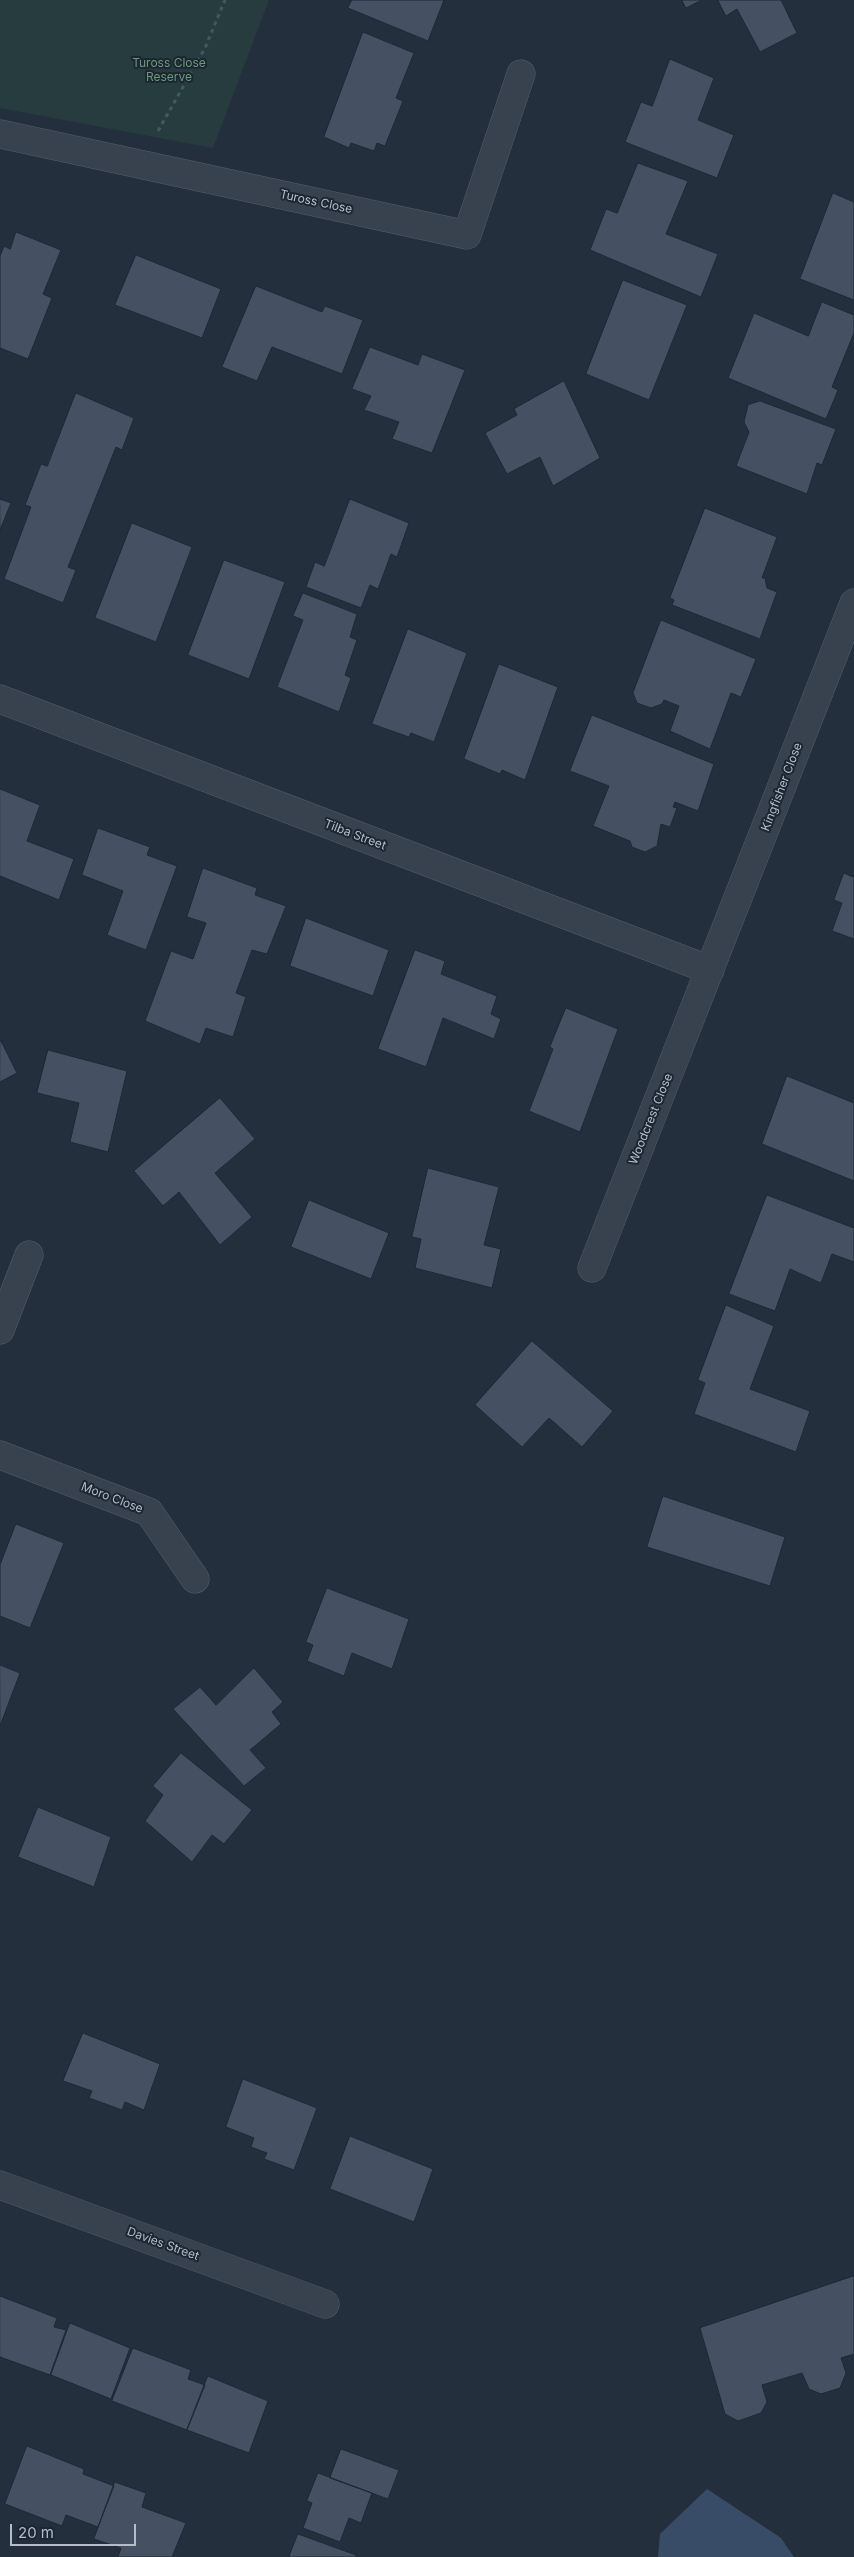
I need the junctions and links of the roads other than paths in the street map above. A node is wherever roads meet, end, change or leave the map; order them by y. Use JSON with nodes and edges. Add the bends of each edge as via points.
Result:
{"nodes":[{"id":1,"x":521,"y":74,"type":"dead end"},
{"id":2,"x":0,"y":134,"type":"edge"},
{"id":3,"x":854,"y":603,"type":"edge"},
{"id":4,"x":0,"y":699,"type":"edge"},
{"id":5,"x":710,"y":970,"type":"junction"},
{"id":6,"x":29,"y":1255,"type":"dead end"},
{"id":7,"x":592,"y":1268,"type":"dead end"},
{"id":8,"x":0,"y":1330,"type":"edge"},
{"id":9,"x":0,"y":1455,"type":"edge"},
{"id":10,"x":195,"y":1579,"type":"dead end"},
{"id":11,"x":0,"y":2184,"type":"edge"},
{"id":12,"x":325,"y":2304,"type":"dead end"}],
"edges":[{"from":1,"to":2,"type":"street","name":"Tuross Close","via":[[466,234]]},
{"from":3,"to":5,"type":"street","name":"Kingfisher Close"},
{"from":4,"to":5,"type":"street","name":"Tilba Street"},
{"from":5,"to":7,"type":"street","name":"Woodcrest Close"},
{"from":6,"to":8,"type":"street"},
{"from":9,"to":10,"type":"street","name":"Moro Close","via":[[149,1512]]},
{"from":11,"to":12,"type":"street","name":"Davies Street"}]}
